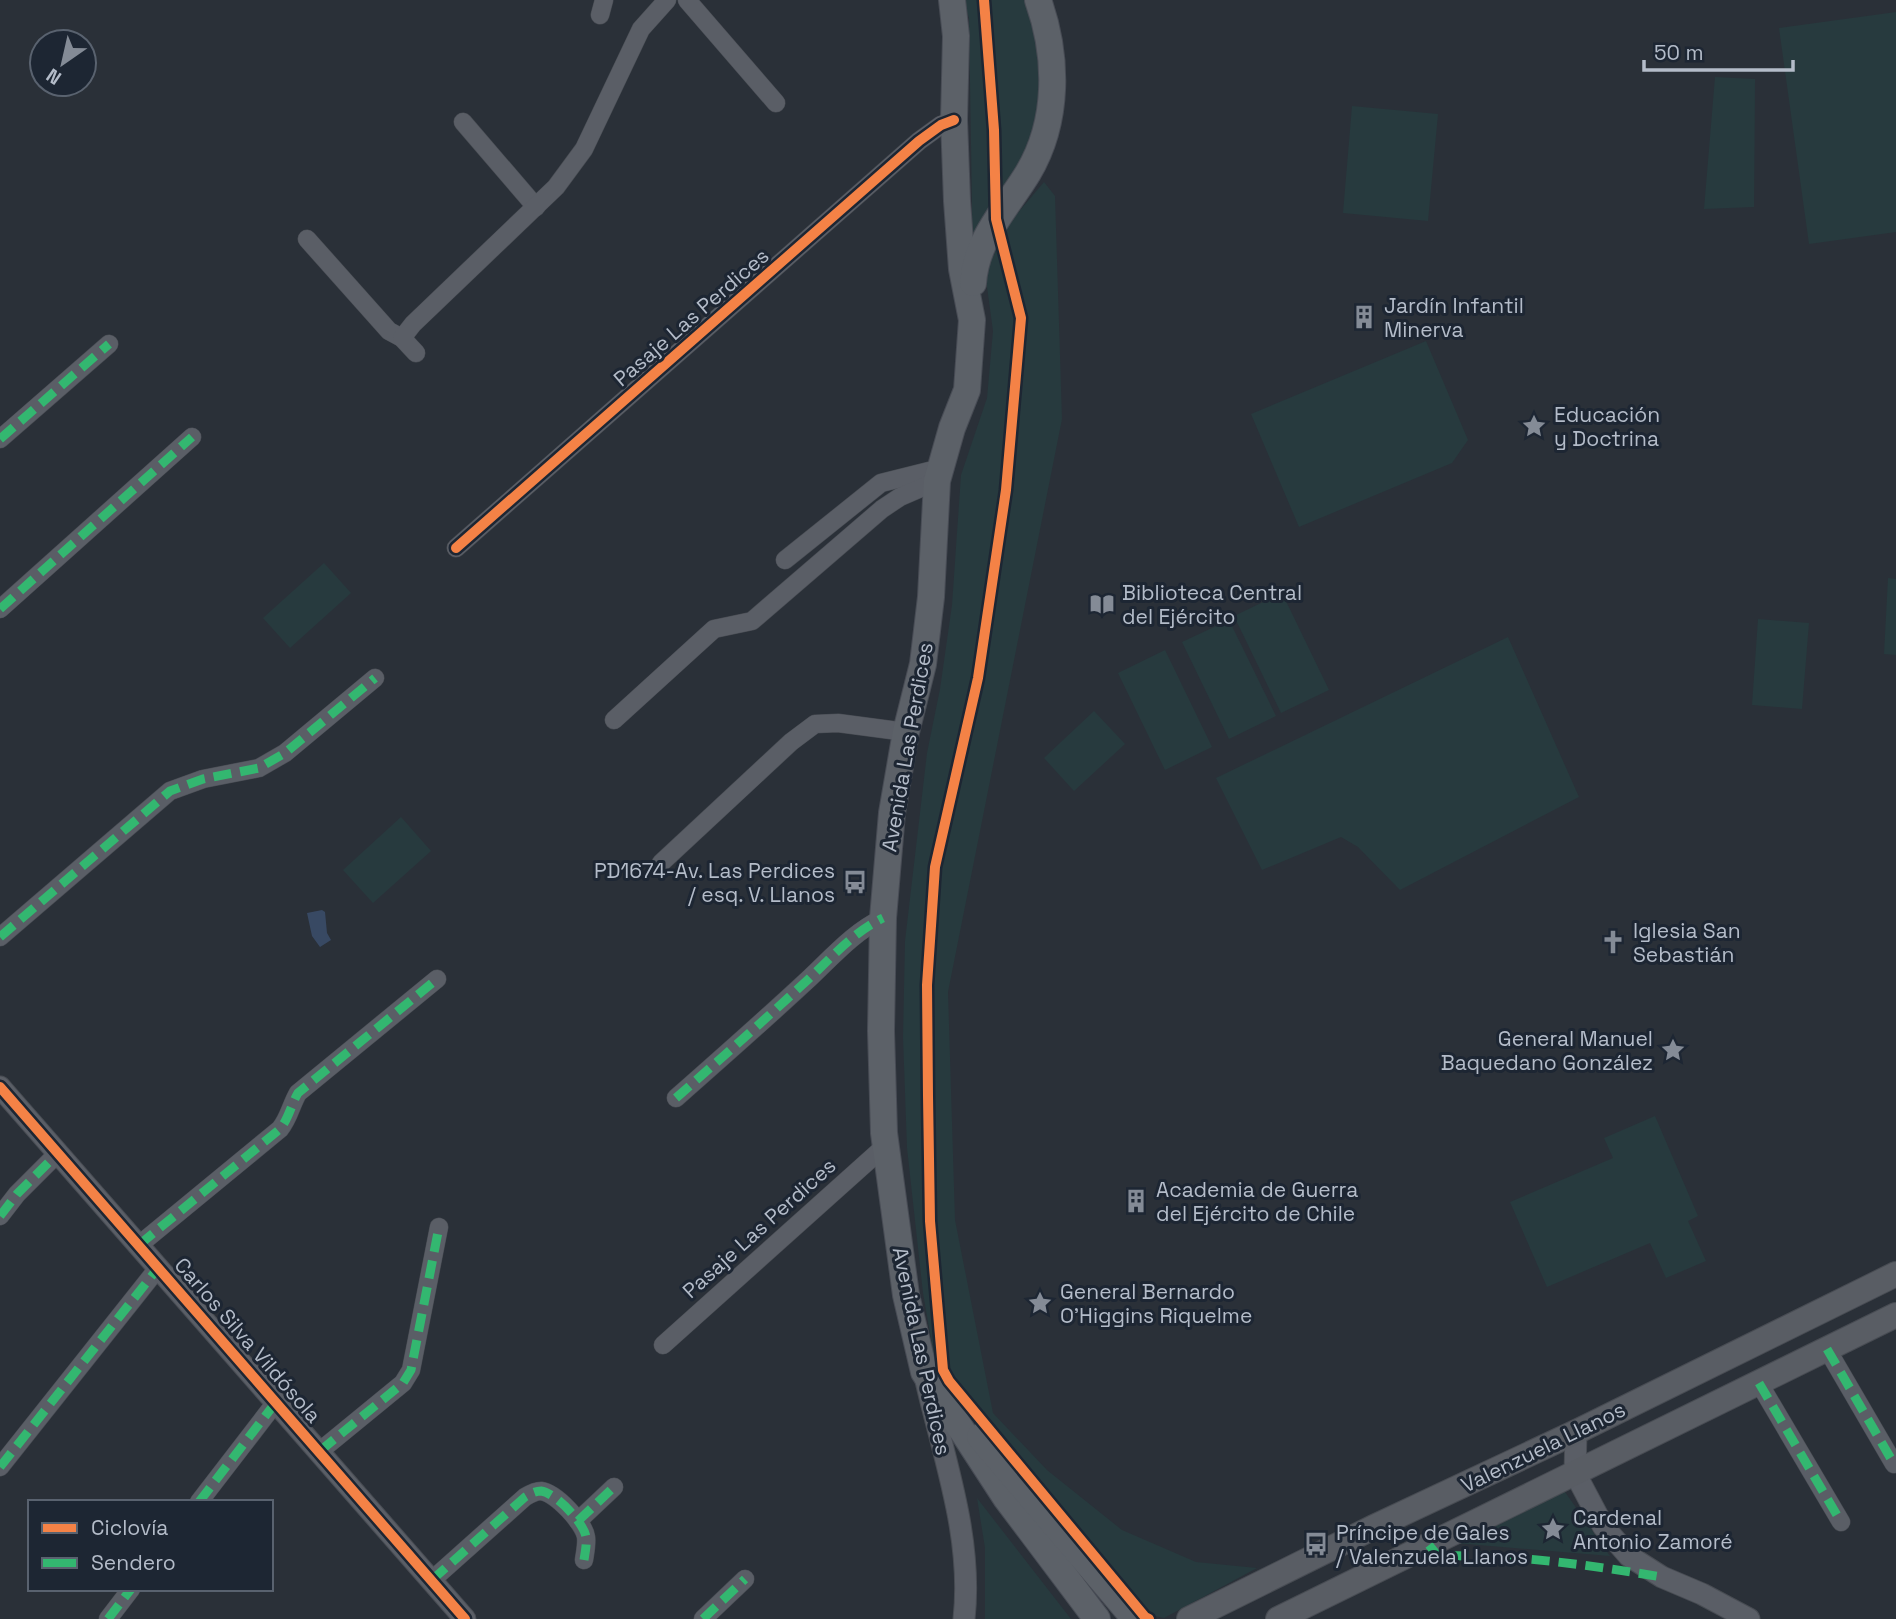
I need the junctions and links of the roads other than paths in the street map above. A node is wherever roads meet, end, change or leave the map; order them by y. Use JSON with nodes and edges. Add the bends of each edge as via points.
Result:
{"nodes":[{"id":1,"x":667,"y":0,"type":"edge"},
{"id":2,"x":687,"y":0,"type":"edge"},
{"id":3,"x":953,"y":0,"type":"edge"},
{"id":4,"x":1038,"y":0,"type":"edge"},
{"id":5,"x":776,"y":103,"type":"dead end"},
{"id":6,"x":954,"y":120,"type":"junction"},
{"id":7,"x":463,"y":122,"type":"dead end"},
{"id":8,"x":957,"y":201,"type":"junction"},
{"id":9,"x":536,"y":206,"type":"junction"},
{"id":10,"x":996,"y":219,"type":"junction"},
{"id":11,"x":307,"y":239,"type":"dead end"},
{"id":12,"x":972,"y":320,"type":"junction"},
{"id":13,"x":402,"y":338,"type":"junction"},
{"id":14,"x":109,"y":344,"type":"dead end"},
{"id":15,"x":416,"y":353,"type":"dead end"},
{"id":16,"x":192,"y":437,"type":"dead end"},
{"id":17,"x":0,"y":439,"type":"edge"},
{"id":18,"x":939,"y":475,"type":"junction"},
{"id":19,"x":456,"y":548,"type":"dead end"},
{"id":20,"x":785,"y":560,"type":"dead end"},
{"id":21,"x":0,"y":609,"type":"edge"},
{"id":22,"x":375,"y":678,"type":"dead end"},
{"id":23,"x":614,"y":720,"type":"dead end"},
{"id":24,"x":906,"y":732,"type":"junction"},
{"id":25,"x":661,"y":863,"type":"dead end"},
{"id":26,"x":883,"y":918,"type":"junction"},
{"id":27,"x":0,"y":937,"type":"edge"},
{"id":28,"x":437,"y":979,"type":"dead end"},
{"id":29,"x":0,"y":1087,"type":"edge"},
{"id":30,"x":676,"y":1098,"type":"dead end"},
{"id":31,"x":885,"y":1146,"type":"junction"},
{"id":32,"x":58,"y":1153,"type":"junction"},
{"id":33,"x":0,"y":1216,"type":"edge"},
{"id":34,"x":439,"y":1227,"type":"dead end"},
{"id":35,"x":139,"y":1245,"type":"junction"},
{"id":36,"x":158,"y":1268,"type":"junction"},
{"id":37,"x":1896,"y":1274,"type":"edge"},
{"id":38,"x":1896,"y":1315,"type":"edge"},
{"id":39,"x":663,"y":1345,"type":"dead end"},
{"id":40,"x":1827,"y":1349,"type":"junction"},
{"id":41,"x":924,"y":1373,"type":"junction"},
{"id":42,"x":1759,"y":1383,"type":"junction"},
{"id":43,"x":276,"y":1402,"type":"junction"},
{"id":44,"x":1576,"y":1433,"type":"junction"},
{"id":45,"x":320,"y":1451,"type":"junction"},
{"id":46,"x":1894,"y":1464,"type":"dead end"},
{"id":47,"x":0,"y":1467,"type":"edge"},
{"id":48,"x":1575,"y":1473,"type":"junction"},
{"id":49,"x":614,"y":1487,"type":"dead end"},
{"id":50,"x":201,"y":1500,"type":"edge"},
{"id":51,"x":578,"y":1521,"type":"junction"},
{"id":52,"x":1841,"y":1522,"type":"dead end"},
{"id":53,"x":584,"y":1560,"type":"dead end"},
{"id":54,"x":745,"y":1579,"type":"dead end"},
{"id":55,"x":432,"y":1580,"type":"junction"},
{"id":56,"x":129,"y":1591,"type":"edge"},
{"id":57,"x":108,"y":1619,"type":"edge"},
{"id":58,"x":465,"y":1619,"type":"edge"},
{"id":59,"x":703,"y":1619,"type":"edge"},
{"id":60,"x":964,"y":1619,"type":"edge"},
{"id":61,"x":1097,"y":1619,"type":"edge"},
{"id":62,"x":1135,"y":1619,"type":"edge"},
{"id":63,"x":1189,"y":1619,"type":"edge"},
{"id":64,"x":1278,"y":1619,"type":"edge"},
{"id":65,"x":1749,"y":1619,"type":"edge"}],
"edges":[{"from":1,"to":9,"type":"street","via":[[640,29],[584,149]]},
{"from":2,"to":5,"type":"street"},
{"from":3,"to":6,"type":"main road","name":"Avenida Las Perdices"},
{"from":4,"to":10,"type":"main road","via":[[1052,63],[1051,115],[1039,153]]},
{"from":6,"to":8,"type":"main road","name":"Avenida Las Perdices"},
{"from":6,"to":19,"type":"street","name":"Pasaje Las Perdices","via":[[919,141]]},
{"from":7,"to":9,"type":"street"},
{"from":8,"to":10,"type":"main road","via":[[984,224]]},
{"from":8,"to":12,"type":"main road","name":"Avenida Las Perdices","via":[[962,269]]},
{"from":9,"to":13,"type":"street"},
{"from":10,"to":12,"type":"main road","via":[[976,261]]},
{"from":11,"to":13,"type":"street","via":[[389,331]]},
{"from":12,"to":18,"type":"main road","name":"Avenida Las Perdices","via":[[967,390]]},
{"from":13,"to":15,"type":"street"},
{"from":14,"to":17,"type":"street"},
{"from":16,"to":21,"type":"street"},
{"from":18,"to":20,"type":"street","via":[[881,484]]},
{"from":18,"to":23,"type":"street","via":[[882,509],[752,621],[713,629]]},
{"from":18,"to":24,"type":"main road","name":"Avenida Las Perdices","via":[[923,664]]},
{"from":22,"to":27,"type":"street","via":[[285,753],[259,768],[170,791]]},
{"from":24,"to":25,"type":"street","via":[[815,724]]},
{"from":24,"to":26,"type":"main road","name":"Avenida Las Perdices","via":[[892,813]]},
{"from":26,"to":30,"type":"street","via":[[851,937]]},
{"from":26,"to":31,"type":"main road","name":"Avenida Las Perdices"},
{"from":28,"to":35,"type":"street","via":[[298,1093],[280,1129]]},
{"from":29,"to":32,"type":"street","name":"Carlos Silva Vildósola"},
{"from":31,"to":39,"type":"street","name":"Pasaje Las Perdices"},
{"from":31,"to":41,"type":"main road","name":"Avenida Las Perdices","via":[[906,1295]]},
{"from":32,"to":33,"type":"street"},
{"from":32,"to":35,"type":"street","name":"Carlos Silva Vildósola"},
{"from":34,"to":45,"type":"street","via":[[411,1370],[403,1383]]},
{"from":35,"to":36,"type":"street","name":"Carlos Silva Vildósola"},
{"from":36,"to":43,"type":"street","name":"Carlos Silva Vildósola"},
{"from":36,"to":47,"type":"street"},
{"from":37,"to":44,"type":"main road","name":"Valenzuela Llanos"},
{"from":38,"to":40,"type":"main road","name":"Valenzuela Llanos"},
{"from":40,"to":42,"type":"main road","name":"Valenzuela Llanos"},
{"from":40,"to":46,"type":"street"},
{"from":41,"to":60,"type":"street","name":"Avenida Las Perdices","via":[[961,1528]]},
{"from":41,"to":61,"type":"main road","via":[[1006,1498]]},
{"from":41,"to":62,"type":"main road"},
{"from":42,"to":48,"type":"main road","name":"Valenzuela Llanos"},
{"from":42,"to":52,"type":"street"},
{"from":43,"to":45,"type":"street","name":"Carlos Silva Vildósola"},
{"from":43,"to":50,"type":"street"},
{"from":44,"to":48,"type":"street"},
{"from":44,"to":63,"type":"main road","name":"Valenzuela Llanos"},
{"from":45,"to":55,"type":"street","name":"Carlos Silva Vildósola"},
{"from":48,"to":64,"type":"main road","name":"Valenzuela Llanos"},
{"from":48,"to":65,"type":"street","via":[[1603,1526],[1629,1556]]},
{"from":49,"to":51,"type":"street"},
{"from":51,"to":53,"type":"street","via":[[586,1535]]},
{"from":51,"to":55,"type":"street","via":[[551,1495],[532,1492]]},
{"from":54,"to":59,"type":"street"},
{"from":55,"to":58,"type":"street","name":"Carlos Silva Vildósola"},
{"from":56,"to":57,"type":"street"}]}
